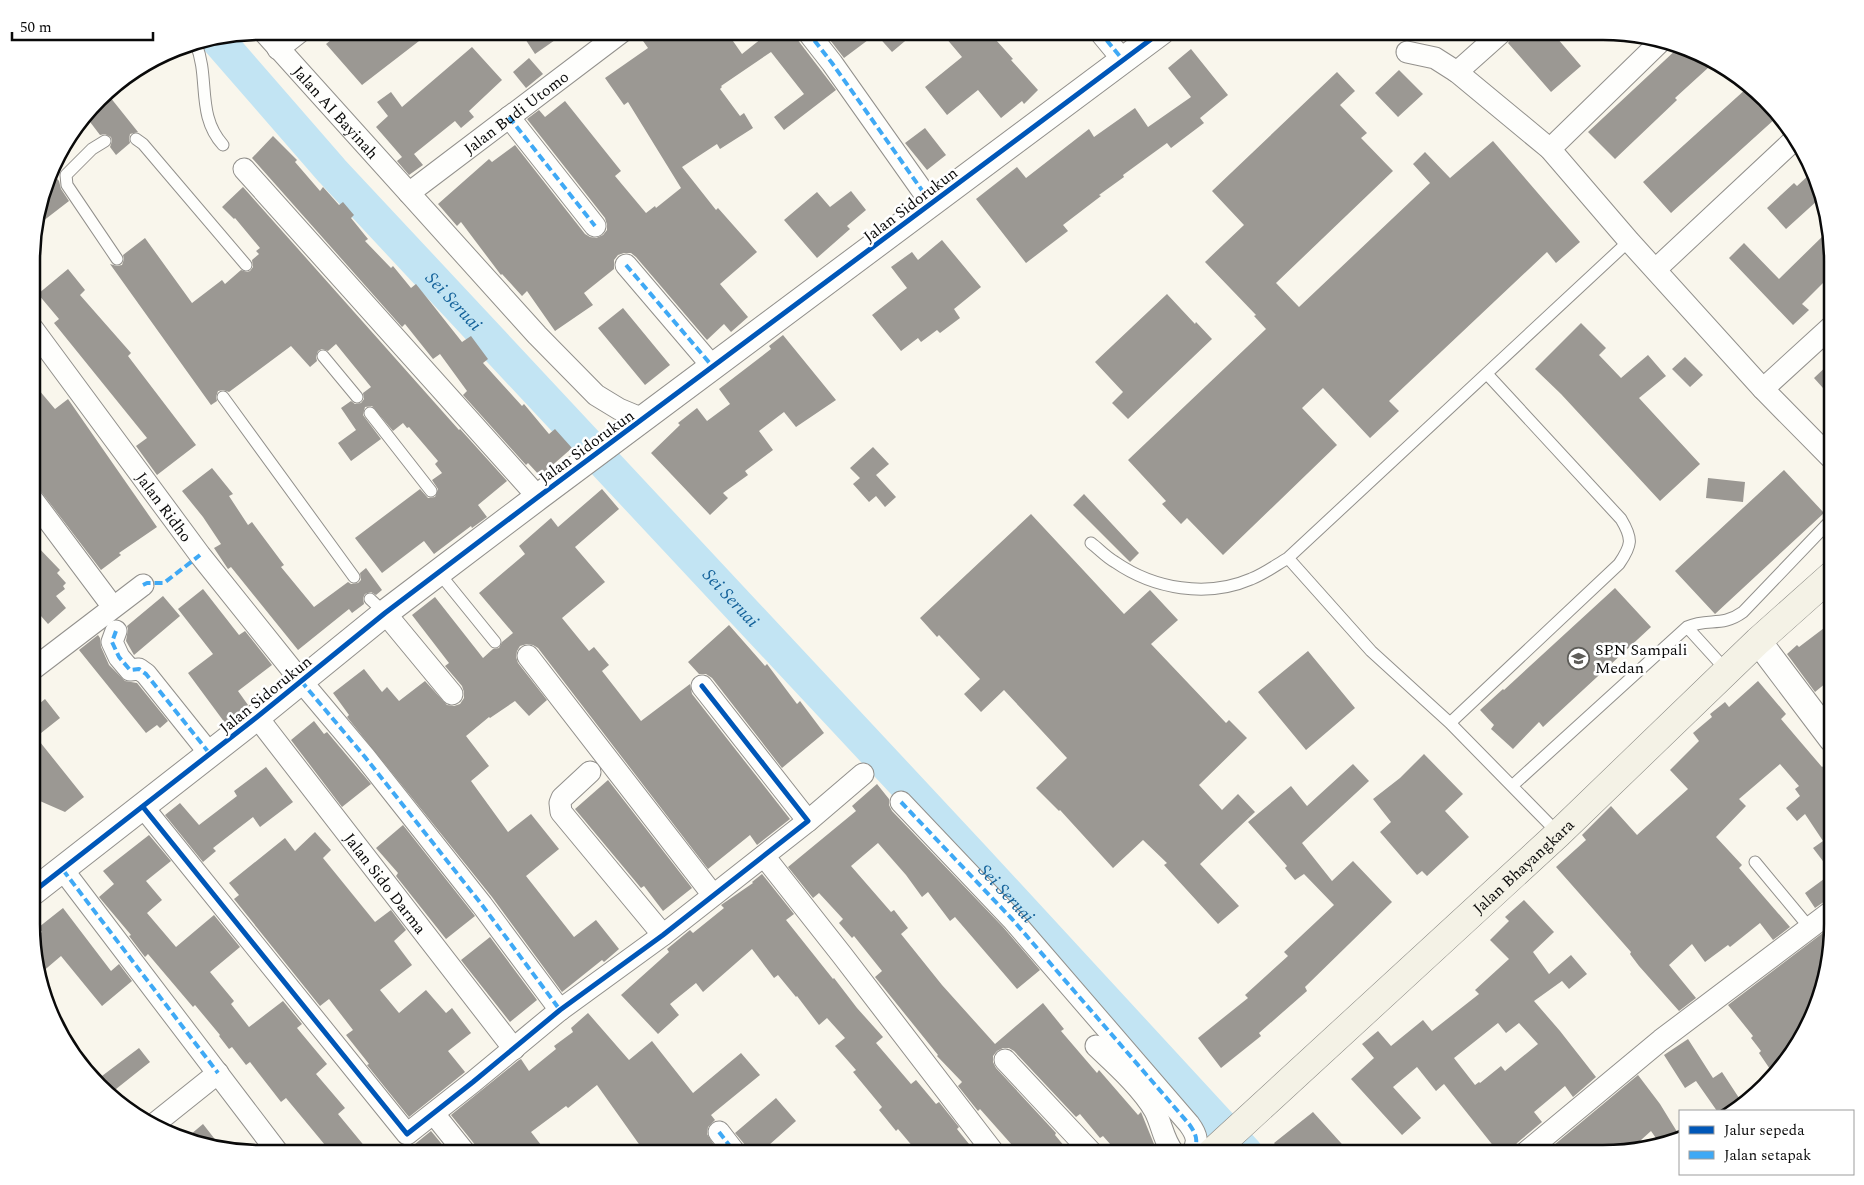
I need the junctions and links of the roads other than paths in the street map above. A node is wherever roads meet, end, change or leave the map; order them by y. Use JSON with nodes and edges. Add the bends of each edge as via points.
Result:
{"nodes":[{"id":1,"x":271,"y":40,"type":"edge"},
{"id":2,"x":289,"y":40,"type":"edge"},
{"id":3,"x":611,"y":40,"type":"edge"},
{"id":4,"x":814,"y":40,"type":"edge"},
{"id":5,"x":1106,"y":40,"type":"edge"},
{"id":6,"x":1150,"y":40,"type":"edge"},
{"id":7,"x":1493,"y":40,"type":"edge"},
{"id":8,"x":1657,"y":47,"type":"edge"},
{"id":9,"x":278,"y":48,"type":"junction"},
{"id":10,"x":197,"y":50,"type":"edge"},
{"id":11,"x":1407,"y":52,"type":"dead end"},
{"id":12,"x":1123,"y":60,"type":"junction"},
{"id":13,"x":1457,"y":72,"type":"junction"},
{"id":14,"x":509,"y":117,"type":"junction"},
{"id":15,"x":136,"y":139,"type":"dead end"},
{"id":16,"x":105,"y":141,"type":"dead end"},
{"id":17,"x":1790,"y":144,"type":"edge"},
{"id":18,"x":223,"y":145,"type":"dead end"},
{"id":19,"x":1550,"y":149,"type":"junction"},
{"id":20,"x":244,"y":169,"type":"dead end"},
{"id":21,"x":408,"y":194,"type":"junction"},
{"id":22,"x":932,"y":203,"type":"junction"},
{"id":23,"x":595,"y":226,"type":"dead end"},
{"id":24,"x":1628,"y":241,"type":"junction"},
{"id":25,"x":117,"y":259,"type":"dead end"},
{"id":26,"x":246,"y":265,"type":"dead end"},
{"id":27,"x":626,"y":265,"type":"dead end"},
{"id":28,"x":1656,"y":269,"type":"junction"},
{"id":29,"x":1824,"y":333,"type":"edge"},
{"id":30,"x":40,"y":338,"type":"edge"},
{"id":31,"x":322,"y":356,"type":"dead end"},
{"id":32,"x":713,"y":367,"type":"junction"},
{"id":33,"x":1487,"y":374,"type":"junction"},
{"id":34,"x":1763,"y":389,"type":"junction"},
{"id":35,"x":223,"y":397,"type":"dead end"},
{"id":36,"x":357,"y":397,"type":"dead end"},
{"id":37,"x":370,"y":413,"type":"dead end"},
{"id":38,"x":638,"y":423,"type":"junction"},
{"id":39,"x":1824,"y":451,"type":"edge"},
{"id":40,"x":431,"y":491,"type":"dead end"},
{"id":41,"x":538,"y":497,"type":"junction"},
{"id":42,"x":40,"y":509,"type":"edge"},
{"id":43,"x":1824,"y":527,"type":"edge"},
{"id":44,"x":1091,"y":543,"type":"dead end"},
{"id":45,"x":1288,"y":558,"type":"junction"},
{"id":46,"x":439,"y":573,"type":"junction"},
{"id":47,"x":354,"y":577,"type":"dead end"},
{"id":48,"x":1824,"y":583,"type":"edge"},
{"id":49,"x":143,"y":584,"type":"dead end"},
{"id":50,"x":377,"y":606,"type":"junction"},
{"id":51,"x":113,"y":607,"type":"junction"},
{"id":52,"x":1687,"y":627,"type":"junction"},
{"id":53,"x":116,"y":631,"type":"dead end"},
{"id":54,"x":1758,"y":641,"type":"junction"},
{"id":55,"x":495,"y":642,"type":"dead end"},
{"id":56,"x":528,"y":656,"type":"dead end"},
{"id":57,"x":40,"y":664,"type":"edge"},
{"id":58,"x":1727,"y":671,"type":"junction"},
{"id":59,"x":301,"y":681,"type":"junction"},
{"id":60,"x":702,"y":686,"type":"dead end"},
{"id":61,"x":452,"y":694,"type":"dead end"},
{"id":62,"x":258,"y":717,"type":"junction"},
{"id":63,"x":1450,"y":723,"type":"junction"},
{"id":64,"x":1824,"y":728,"type":"edge"},
{"id":65,"x":210,"y":754,"type":"junction"},
{"id":66,"x":590,"y":772,"type":"dead end"},
{"id":67,"x":863,"y":774,"type":"dead end"},
{"id":68,"x":1512,"y":786,"type":"junction"},
{"id":69,"x":901,"y":802,"type":"dead end"},
{"id":70,"x":143,"y":807,"type":"junction"},
{"id":71,"x":808,"y":821,"type":"junction"},
{"id":72,"x":1558,"y":834,"type":"junction"},
{"id":73,"x":764,"y":856,"type":"junction"},
{"id":74,"x":1755,"y":862,"type":"dead end"},
{"id":75,"x":63,"y":870,"type":"junction"},
{"id":76,"x":40,"y":887,"type":"edge"},
{"id":77,"x":713,"y":895,"type":"junction"},
{"id":78,"x":1824,"y":917,"type":"edge"},
{"id":79,"x":1809,"y":928,"type":"junction"},
{"id":80,"x":663,"y":935,"type":"junction"},
{"id":81,"x":560,"y":1010,"type":"junction"},
{"id":82,"x":1096,"y":1046,"type":"dead end"},
{"id":83,"x":514,"y":1049,"type":"junction"},
{"id":84,"x":1005,"y":1060,"type":"dead end"},
{"id":85,"x":218,"y":1073,"type":"junction"},
{"id":86,"x":434,"y":1114,"type":"junction"},
{"id":87,"x":159,"y":1120,"type":"edge"},
{"id":88,"x":719,"y":1132,"type":"dead end"},
{"id":89,"x":272,"y":1145,"type":"edge"},
{"id":90,"x":459,"y":1145,"type":"edge"},
{"id":91,"x":729,"y":1145,"type":"edge"},
{"id":92,"x":987,"y":1145,"type":"edge"},
{"id":93,"x":1084,"y":1145,"type":"edge"},
{"id":94,"x":1168,"y":1145,"type":"edge"},
{"id":95,"x":1196,"y":1145,"type":"edge"},
{"id":96,"x":1219,"y":1145,"type":"edge"},
{"id":97,"x":1535,"y":1145,"type":"edge"}],
"edges":[{"from":1,"to":9,"type":"street","name":"Jalan AI Bayinah"},
{"from":2,"to":9,"type":"street"},
{"from":3,"to":14,"type":"street","name":"Jalan Budi Utomo"},
{"from":4,"to":22,"type":"street"},
{"from":5,"to":12,"type":"street"},
{"from":6,"to":12,"type":"street","name":"Jalan Sidorukun"},
{"from":7,"to":13,"type":"street"},
{"from":8,"to":19,"type":"street"},
{"from":9,"to":21,"type":"street","name":"Jalan AI Bayinah"},
{"from":10,"to":18,"type":"lane","via":[[207,120]]},
{"from":11,"to":13,"type":"street","via":[[1435,58]]},
{"from":12,"to":22,"type":"street","name":"Jalan Sidorukun"},
{"from":13,"to":19,"type":"street"},
{"from":14,"to":21,"type":"street","name":"Jalan Budi Utomo"},
{"from":14,"to":23,"type":"street"},
{"from":15,"to":26,"type":"lane"},
{"from":16,"to":25,"type":"lane","via":[[92,149],[66,175],[67,185]]},
{"from":17,"to":28,"type":"street"},
{"from":19,"to":24,"type":"street"},
{"from":20,"to":41,"type":"street"},
{"from":21,"to":38,"type":"street","name":"Jalan AI Bayinah","via":[[596,395]]},
{"from":22,"to":32,"type":"street","name":"Jalan Sidorukun"},
{"from":24,"to":28,"type":"street"},
{"from":24,"to":33,"type":"lane"},
{"from":27,"to":32,"type":"street"},
{"from":28,"to":34,"type":"street"},
{"from":29,"to":34,"type":"street"},
{"from":30,"to":59,"type":"street","name":"Jalan Ridho","via":[[195,548]]},
{"from":31,"to":36,"type":"lane"},
{"from":32,"to":38,"type":"street","name":"Jalan Sidorukun"},
{"from":33,"to":45,"type":"lane"},
{"from":33,"to":63,"type":"lane","via":[[1621,519],[1630,540],[1629,550]]},
{"from":34,"to":39,"type":"street"},
{"from":35,"to":47,"type":"lane"},
{"from":37,"to":40,"type":"lane"},
{"from":38,"to":41,"type":"street","name":"Jalan Sidorukun"},
{"from":41,"to":46,"type":"street","name":"Jalan Sidorukun"},
{"from":42,"to":51,"type":"street"},
{"from":43,"to":52,"type":"lane","via":[[1738,616]]},
{"from":44,"to":45,"type":"lane","via":[[1115,563],[1139,576],[1167,586],[1194,589],[1222,589],[1252,579]]},
{"from":45,"to":63,"type":"lane","via":[[1371,651]]},
{"from":46,"to":50,"type":"street","name":"Jalan Sidorukun"},
{"from":46,"to":55,"type":"lane"},
{"from":48,"to":54,"type":"main road","name":"Jalan Bhayangkara"},
{"from":49,"to":51,"type":"street"},
{"from":50,"to":59,"type":"street","name":"Jalan Sidorukun"},
{"from":50,"to":61,"type":"street"},
{"from":51,"to":57,"type":"street"},
{"from":52,"to":58,"type":"lane"},
{"from":52,"to":68,"type":"lane"},
{"from":53,"to":65,"type":"street","via":[[112,642],[119,657],[130,670],[143,670]]},
{"from":54,"to":58,"type":"main road","name":"Jalan Bhayangkara"},
{"from":54,"to":64,"type":"street"},
{"from":56,"to":77,"type":"street"},
{"from":58,"to":72,"type":"main road","name":"Jalan Bhayangkara"},
{"from":59,"to":62,"type":"street","name":"Jalan Sidorukun"},
{"from":59,"to":81,"type":"street","name":"Jalan Ridho","via":[[482,905]]},
{"from":60,"to":71,"type":"street"},
{"from":62,"to":65,"type":"street","name":"Jalan Sidorukun"},
{"from":62,"to":83,"type":"street","name":"Jalan Sido Darma"},
{"from":63,"to":68,"type":"lane"},
{"from":65,"to":70,"type":"street","name":"Jalan Sidorukun"},
{"from":66,"to":80,"type":"street","via":[[562,798],[561,812]]},
{"from":67,"to":71,"type":"street"},
{"from":68,"to":72,"type":"lane"},
{"from":69,"to":95,"type":"street","via":[[1012,919],[1190,1124],[1197,1138]]},
{"from":70,"to":75,"type":"street","name":"Jalan Sidorukun"},
{"from":70,"to":86,"type":"street","via":[[407,1134]]},
{"from":71,"to":73,"type":"street"},
{"from":72,"to":96,"type":"main road","name":"Jalan Bhayangkara"},
{"from":73,"to":77,"type":"street"},
{"from":73,"to":92,"type":"street"},
{"from":74,"to":79,"type":"lane"},
{"from":75,"to":76,"type":"street","name":"Jalan Sidorukun"},
{"from":75,"to":85,"type":"street"},
{"from":77,"to":80,"type":"street"},
{"from":78,"to":79,"type":"street"},
{"from":79,"to":97,"type":"street","via":[[1661,1040]]},
{"from":80,"to":81,"type":"street"},
{"from":81,"to":83,"type":"street"},
{"from":82,"to":94,"type":"street","via":[[1154,1109]]},
{"from":83,"to":86,"type":"street"},
{"from":84,"to":93,"type":"street"},
{"from":85,"to":87,"type":"street"},
{"from":85,"to":89,"type":"street"},
{"from":86,"to":90,"type":"street"},
{"from":88,"to":91,"type":"street"}]}
